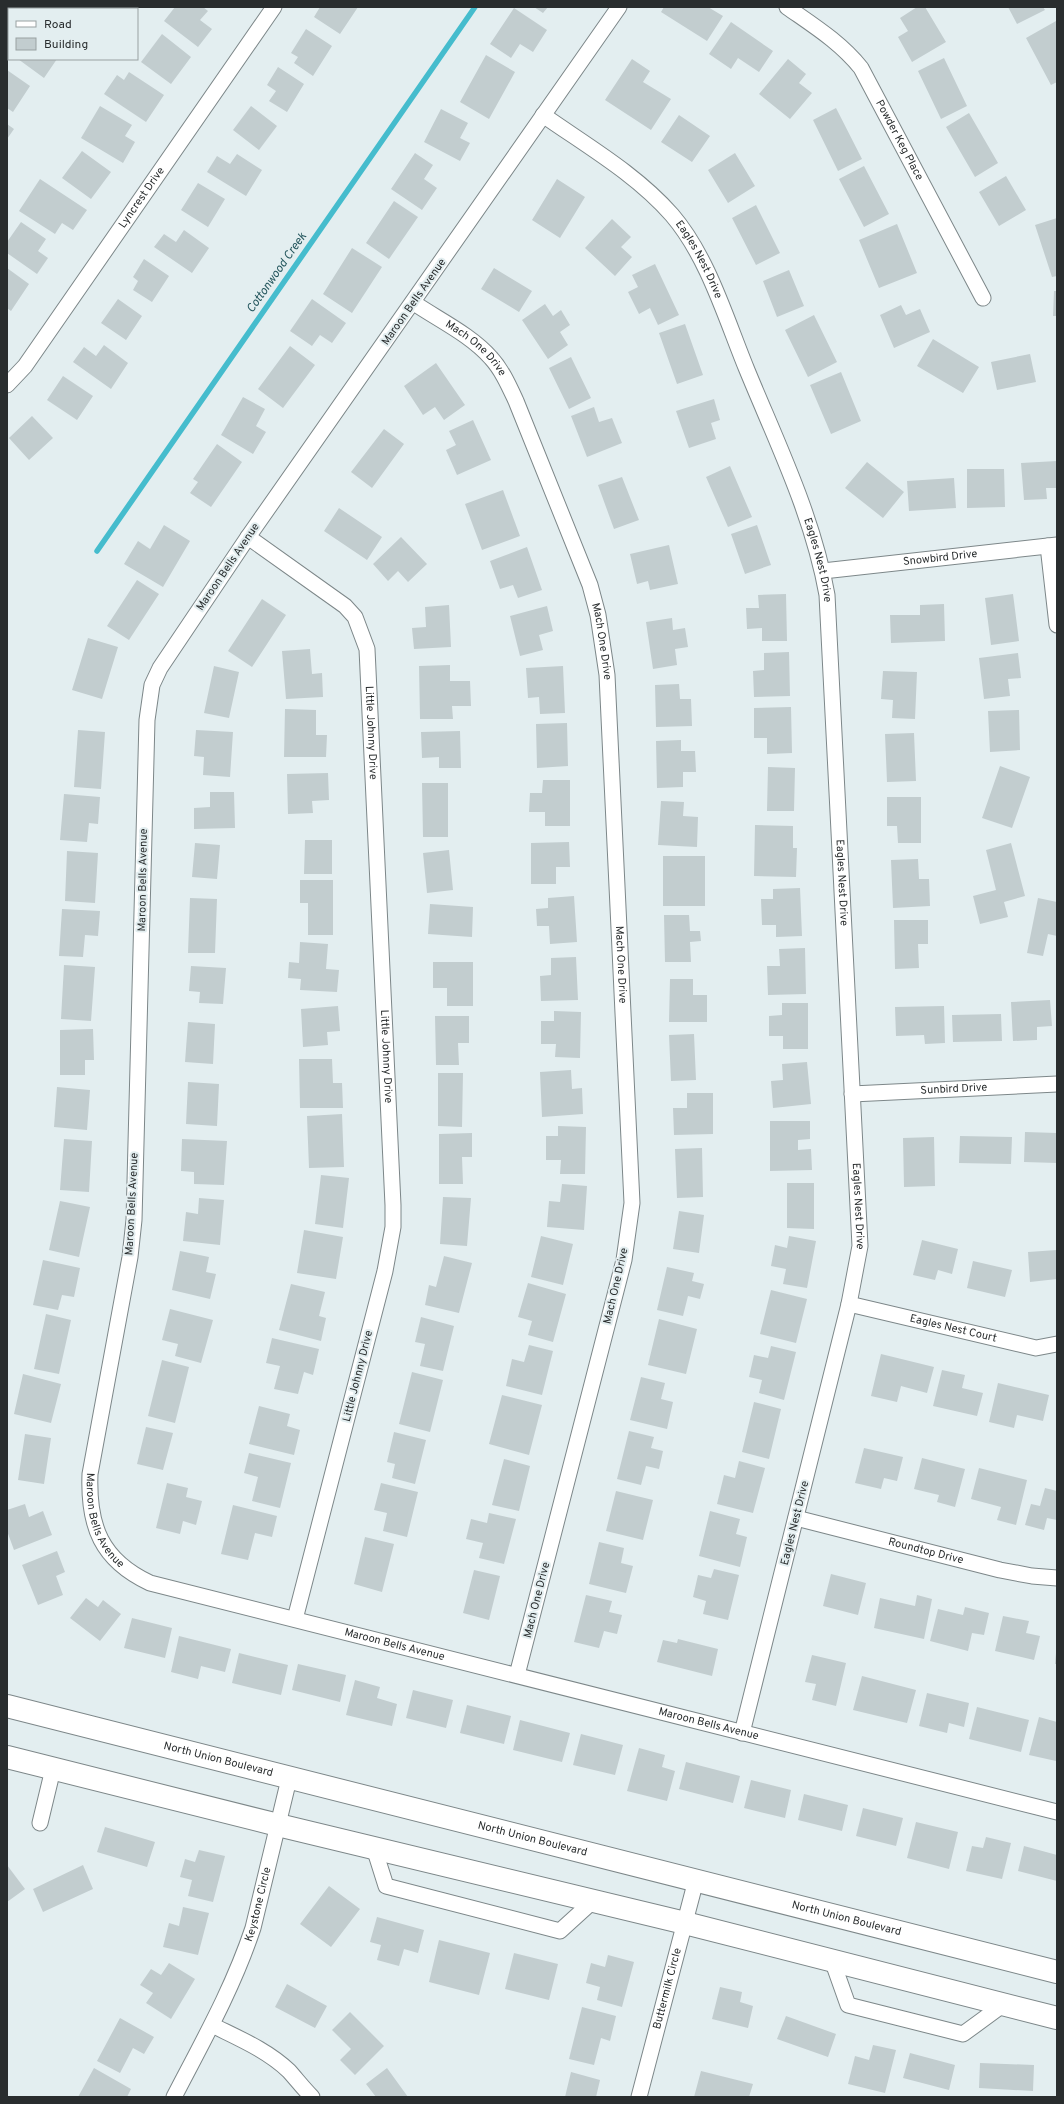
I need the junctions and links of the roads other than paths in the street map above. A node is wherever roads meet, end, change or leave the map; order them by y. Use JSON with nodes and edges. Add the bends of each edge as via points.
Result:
{"nodes":[{"id":1,"x":274,"y":7,"type":"edge"},
{"id":2,"x":619,"y":7,"type":"edge"},
{"id":3,"x":787,"y":7,"type":"edge"},
{"id":4,"x":543,"y":115,"type":"junction"},
{"id":5,"x":983,"y":298,"type":"dead end"},
{"id":6,"x":414,"y":303,"type":"junction"},
{"id":7,"x":7,"y":385,"type":"edge"},
{"id":8,"x":248,"y":537,"type":"junction"},
{"id":9,"x":1052,"y":545,"type":"edge"},
{"id":10,"x":823,"y":571,"type":"junction"},
{"id":11,"x":1057,"y":625,"type":"edge"},
{"id":12,"x":1057,"y":1084,"type":"edge"},
{"id":13,"x":852,"y":1094,"type":"junction"},
{"id":14,"x":849,"y":1304,"type":"junction"},
{"id":15,"x":1057,"y":1344,"type":"edge"},
{"id":16,"x":796,"y":1518,"type":"junction"},
{"id":17,"x":1057,"y":1578,"type":"edge"},
{"id":18,"x":295,"y":1619,"type":"junction"},
{"id":19,"x":517,"y":1675,"type":"junction"},
{"id":20,"x":7,"y":1706,"type":"edge"},
{"id":21,"x":742,"y":1733,"type":"junction"},
{"id":22,"x":7,"y":1757,"type":"edge"},
{"id":23,"x":54,"y":1769,"type":"junction"},
{"id":24,"x":289,"y":1779,"type":"junction"},
{"id":25,"x":1057,"y":1812,"type":"edge"},
{"id":26,"x":40,"y":1823,"type":"dead end"},
{"id":27,"x":278,"y":1825,"type":"junction"},
{"id":28,"x":374,"y":1848,"type":"junction"},
{"id":29,"x":696,"y":1880,"type":"junction"},
{"id":30,"x":593,"y":1901,"type":"junction"},
{"id":31,"x":685,"y":1923,"type":"junction"},
{"id":32,"x":832,"y":1960,"type":"junction"},
{"id":33,"x":1057,"y":1972,"type":"edge"},
{"id":34,"x":1004,"y":2004,"type":"junction"},
{"id":35,"x":1057,"y":2018,"type":"edge"},
{"id":36,"x":212,"y":2025,"type":"junction"},
{"id":37,"x":174,"y":2097,"type":"edge"},
{"id":38,"x":312,"y":2097,"type":"edge"},
{"id":39,"x":639,"y":2097,"type":"edge"}],
"edges":[{"from":1,"to":7,"type":"street","name":"Lyncrest Drive","via":[[25,366]]},
{"from":2,"to":4,"type":"street","name":"Maroon Bells Avenue"},
{"from":3,"to":5,"type":"street","name":"Powder Keg Place","via":[[830,37],[861,68]]},
{"from":4,"to":6,"type":"street","name":"Maroon Bells Avenue"},
{"from":4,"to":10,"type":"street","name":"Eagles Nest Drive","via":[[636,180],[672,215],[701,258],[809,524]]},
{"from":6,"to":8,"type":"street","name":"Maroon Bells Avenue"},
{"from":6,"to":19,"type":"street","name":"Mach One Drive","via":[[473,341],[503,374],[590,585],[598,615],[607,675],[632,1203],[624,1260]]},
{"from":8,"to":18,"type":"street","name":"Little Johnny Drive","via":[[345,606],[355,617],[366,649],[393,1205],[393,1227],[388,1257]]},
{"from":8,"to":18,"type":"street","name":"Maroon Bells Avenue","via":[[160,668],[152,685],[149,702],[133,1232],[90,1474],[89,1496],[93,1521],[102,1542],[132,1574],[150,1582]]},
{"from":9,"to":10,"type":"street","name":"Snowbird Drive"},
{"from":9,"to":11,"type":"street"},
{"from":10,"to":13,"type":"street","name":"Eagles Nest Drive","via":[[829,619]]},
{"from":12,"to":13,"type":"street","name":"Sunbird Drive"},
{"from":13,"to":14,"type":"street","name":"Eagles Nest Drive","via":[[860,1246]]},
{"from":14,"to":15,"type":"street","name":"Eagles Nest Court","via":[[1036,1348]]},
{"from":14,"to":16,"type":"street","name":"Eagles Nest Drive"},
{"from":16,"to":17,"type":"street","name":"Roundtop Drive","via":[[1000,1570]]},
{"from":16,"to":21,"type":"street","name":"Eagles Nest Drive"},
{"from":18,"to":19,"type":"street","name":"Maroon Bells Avenue"},
{"from":19,"to":21,"type":"street","name":"Maroon Bells Avenue"},
{"from":20,"to":24,"type":"main road","name":"North Union Boulevard"},
{"from":21,"to":25,"type":"street","name":"Maroon Bells Avenue"},
{"from":22,"to":23,"type":"main road"},
{"from":23,"to":26,"type":"street"},
{"from":23,"to":27,"type":"main road"},
{"from":24,"to":27,"type":"street","name":"Keystone Circle"},
{"from":24,"to":29,"type":"main road","name":"North Union Boulevard"},
{"from":27,"to":28,"type":"main road"},
{"from":27,"to":36,"type":"street","name":"Keystone Circle","via":[[245,1951],[229,1993]]},
{"from":28,"to":30,"type":"main road"},
{"from":28,"to":30,"type":"street","via":[[386,1886],[560,1931]]},
{"from":29,"to":31,"type":"street","name":"Buttermilk Circle"},
{"from":29,"to":33,"type":"main road","name":"North Union Boulevard"},
{"from":30,"to":31,"type":"main road"},
{"from":31,"to":32,"type":"main road"},
{"from":31,"to":39,"type":"street","name":"Buttermilk Circle"},
{"from":32,"to":34,"type":"main road"},
{"from":32,"to":34,"type":"street","via":[[848,2005],[963,2034]]},
{"from":34,"to":35,"type":"main road"},
{"from":36,"to":37,"type":"street","name":"Keystone Circle"},
{"from":36,"to":38,"type":"street","via":[[271,2057]]}]}
